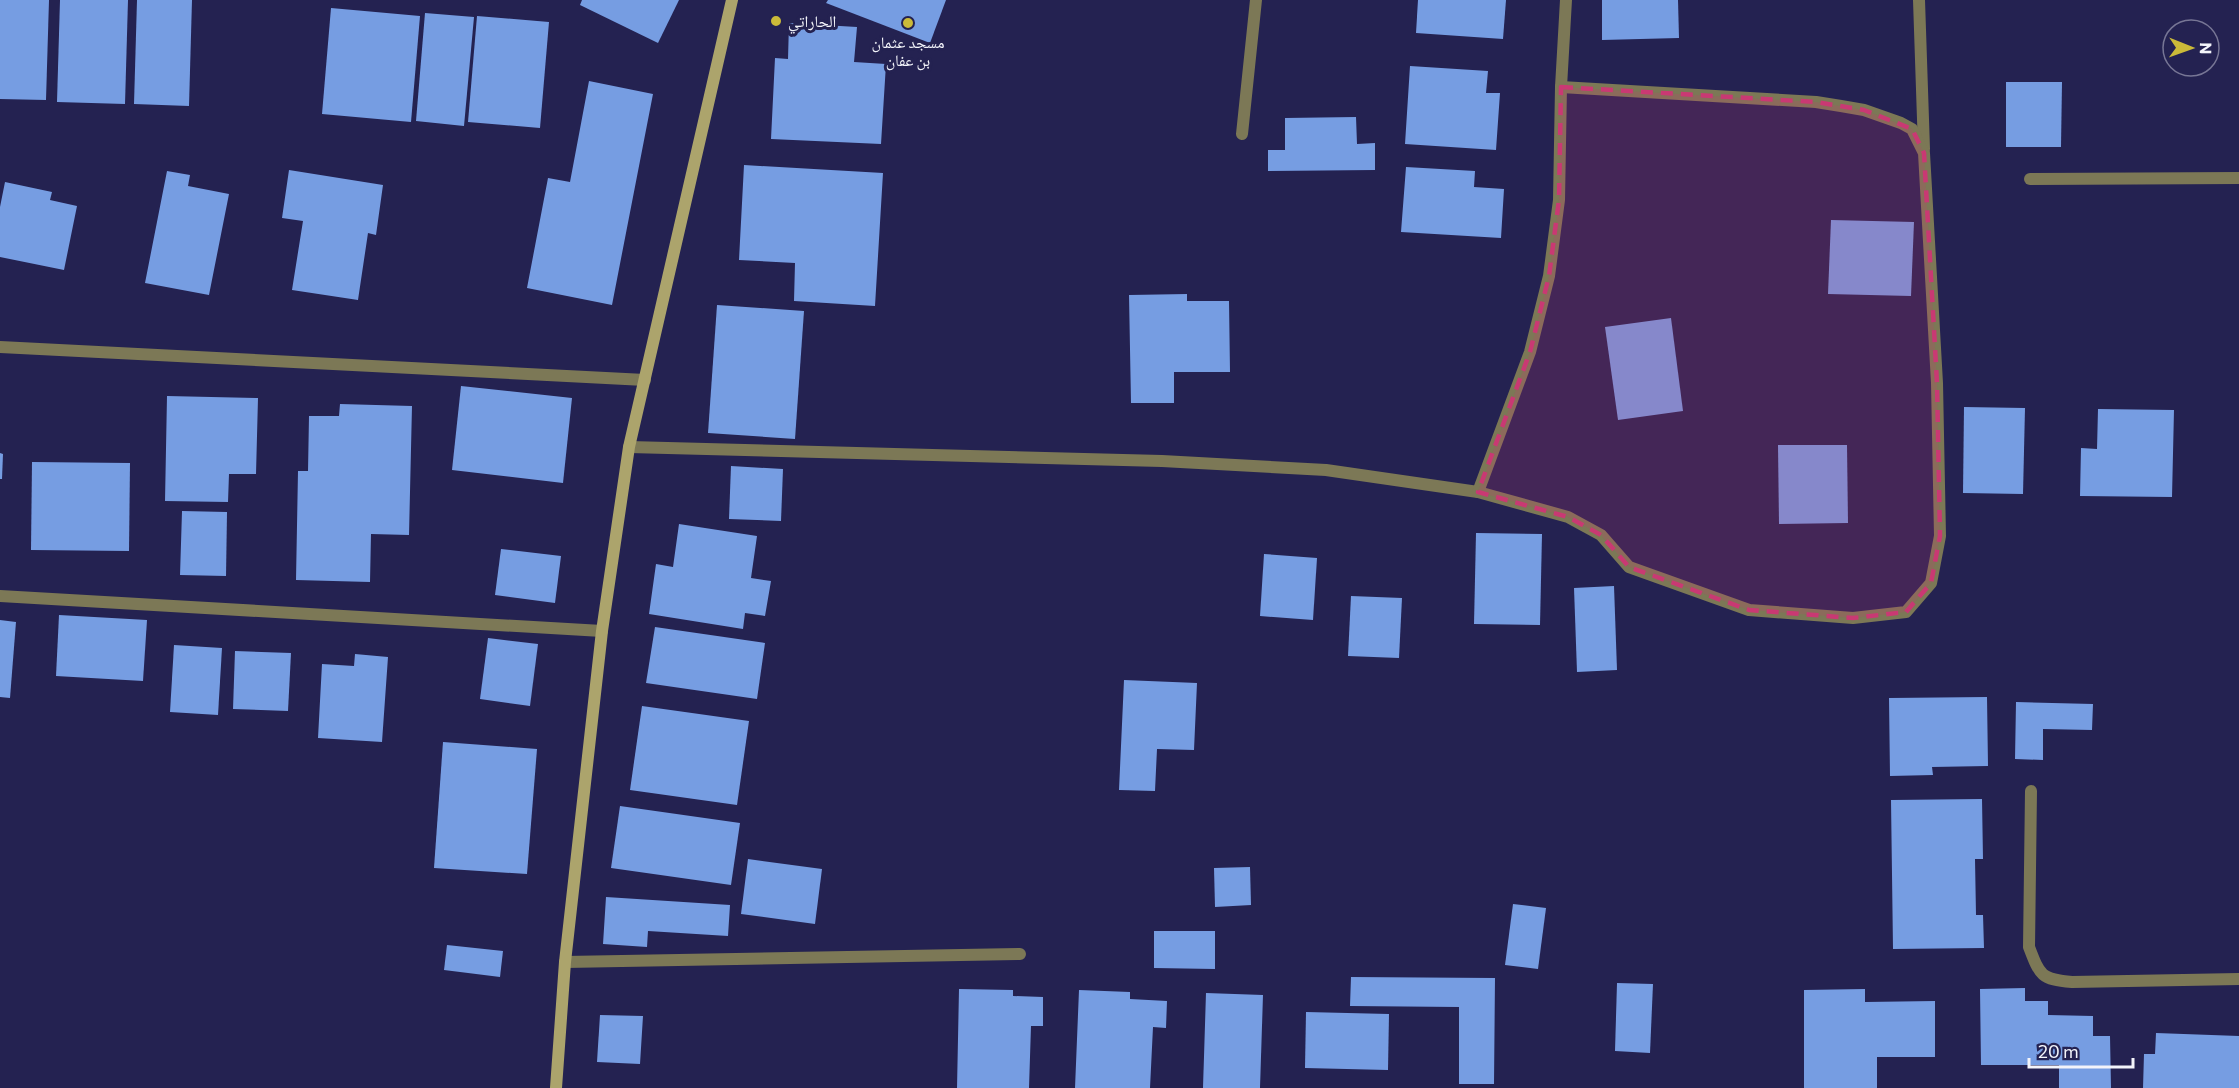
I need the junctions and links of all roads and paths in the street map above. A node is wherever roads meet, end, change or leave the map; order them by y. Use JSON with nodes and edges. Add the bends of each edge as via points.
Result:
{"nodes":[{"id":1,"x":732,"y":0,"type":"edge"},
{"id":2,"x":1256,"y":0,"type":"edge"},
{"id":3,"x":1566,"y":0,"type":"edge"},
{"id":4,"x":1919,"y":0,"type":"edge"},
{"id":5,"x":1561,"y":87,"type":"junction"},
{"id":6,"x":1242,"y":134,"type":"dead end"},
{"id":7,"x":1924,"y":153,"type":"junction"},
{"id":8,"x":2239,"y":178,"type":"edge"},
{"id":9,"x":2030,"y":179,"type":"dead end"},
{"id":10,"x":0,"y":347,"type":"edge"},
{"id":11,"x":645,"y":380,"type":"junction"},
{"id":12,"x":629,"y":447,"type":"junction"},
{"id":13,"x":1478,"y":492,"type":"junction"},
{"id":14,"x":0,"y":596,"type":"edge"},
{"id":15,"x":602,"y":632,"type":"junction"},
{"id":16,"x":2031,"y":791,"type":"dead end"},
{"id":17,"x":1020,"y":954,"type":"dead end"},
{"id":18,"x":565,"y":962,"type":"junction"},
{"id":19,"x":2239,"y":979,"type":"edge"},
{"id":20,"x":556,"y":1088,"type":"edge"}],
"edges":[{"from":1,"to":11,"type":"main road"},
{"from":2,"to":6,"type":"street"},
{"from":3,"to":5,"type":"street"},
{"from":4,"to":7,"type":"street"},
{"from":5,"to":7,"type":"street","via":[[1816,102],[1864,110],[1912,129]]},
{"from":5,"to":13,"type":"street","via":[[1559,200],[1549,276],[1530,352]]},
{"from":7,"to":13,"type":"street","via":[[1937,383],[1940,536],[1931,583],[1906,612],[1853,618],[1749,609],[1629,567],[1601,536],[1568,517]]},
{"from":8,"to":9,"type":"street"},
{"from":10,"to":11,"type":"street"},
{"from":11,"to":12,"type":"main road"},
{"from":12,"to":13,"type":"street","via":[[1162,461],[1326,470]]},
{"from":12,"to":15,"type":"main road"},
{"from":14,"to":15,"type":"street"},
{"from":15,"to":18,"type":"main road"},
{"from":16,"to":19,"type":"street","via":[[2029,947],[2038,971],[2051,980],[2073,982]]},
{"from":17,"to":18,"type":"street"},
{"from":18,"to":20,"type":"main road"}]}
